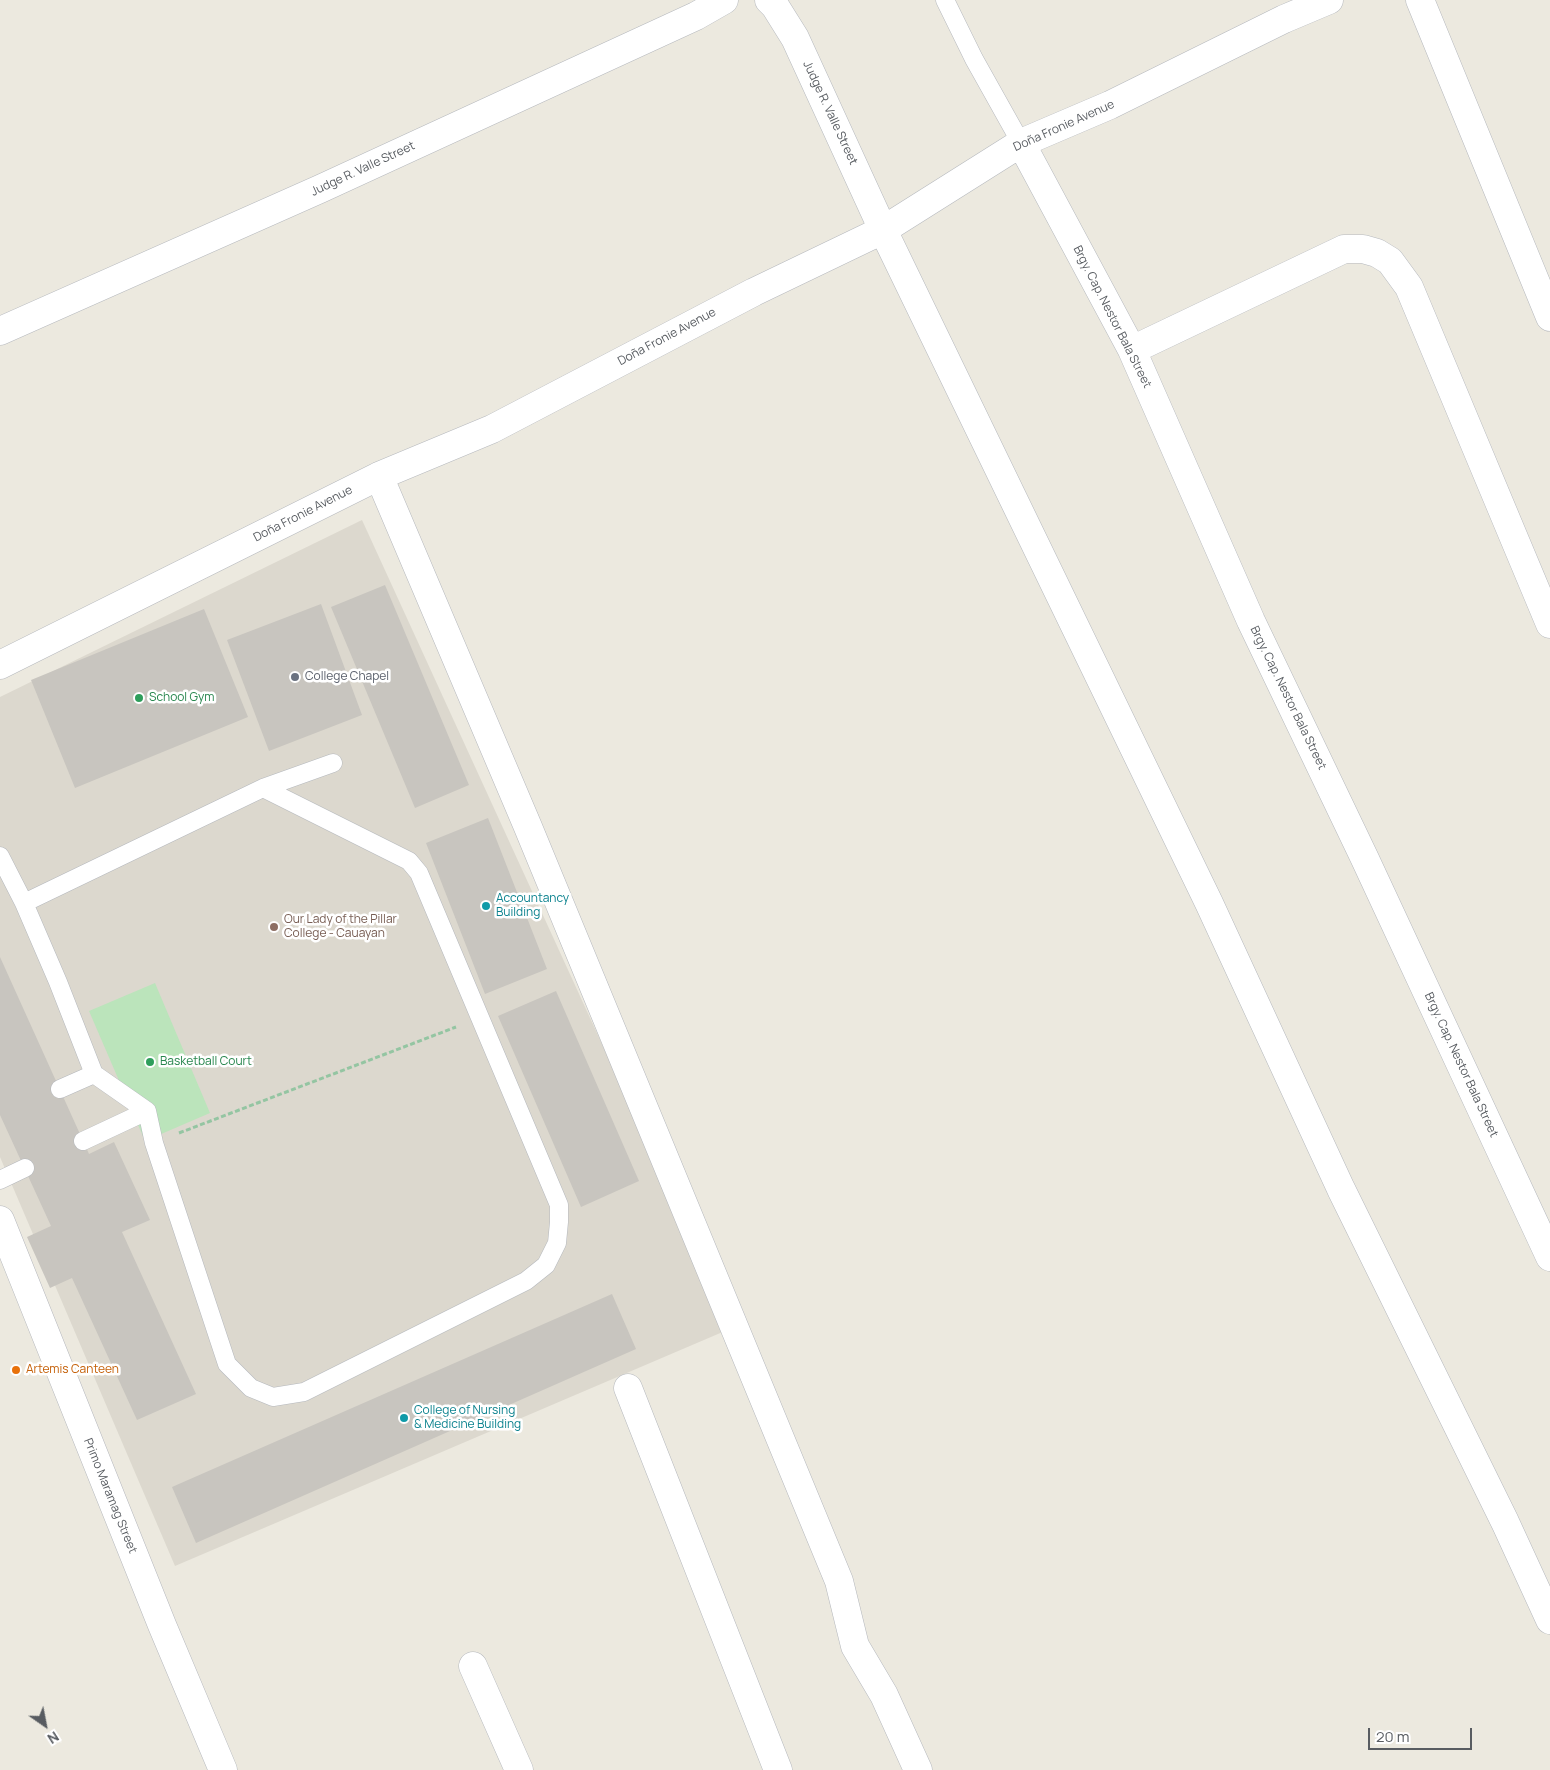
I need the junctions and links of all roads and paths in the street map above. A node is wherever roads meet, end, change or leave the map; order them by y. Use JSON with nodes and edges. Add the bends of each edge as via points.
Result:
{"nodes":[{"id":1,"x":724,"y":0,"type":"edge"},
{"id":2,"x":769,"y":0,"type":"edge"},
{"id":3,"x":946,"y":0,"type":"edge"},
{"id":4,"x":1420,"y":0,"type":"edge"},
{"id":5,"x":1325,"y":1,"type":"edge"},
{"id":6,"x":1022,"y":143,"type":"junction"},
{"id":7,"x":883,"y":230,"type":"junction"},
{"id":8,"x":1550,"y":317,"type":"edge"},
{"id":9,"x":0,"y":331,"type":"edge"},
{"id":10,"x":1132,"y":350,"type":"junction"},
{"id":11,"x":379,"y":476,"type":"junction"},
{"id":12,"x":1550,"y":624,"type":"edge"},
{"id":13,"x":0,"y":665,"type":"edge"},
{"id":14,"x":333,"y":763,"type":"dead end"},
{"id":15,"x":263,"y":788,"type":"junction"},
{"id":16,"x":0,"y":856,"type":"edge"},
{"id":17,"x":24,"y":902,"type":"junction"},
{"id":18,"x":480,"y":1018,"type":"junction"},
{"id":19,"x":94,"y":1074,"type":"junction"},
{"id":20,"x":60,"y":1089,"type":"dead end"},
{"id":21,"x":147,"y":1111,"type":"junction"},
{"id":22,"x":83,"y":1140,"type":"dead end"},
{"id":23,"x":154,"y":1143,"type":"junction"},
{"id":24,"x":25,"y":1168,"type":"dead end"},
{"id":25,"x":0,"y":1180,"type":"edge"},
{"id":26,"x":0,"y":1220,"type":"edge"},
{"id":27,"x":1550,"y":1257,"type":"edge"},
{"id":28,"x":628,"y":1388,"type":"dead end"},
{"id":29,"x":1550,"y":1620,"type":"edge"},
{"id":30,"x":473,"y":1666,"type":"dead end"},
{"id":31,"x":222,"y":1770,"type":"edge"},
{"id":32,"x":519,"y":1770,"type":"edge"},
{"id":33,"x":778,"y":1770,"type":"edge"},
{"id":34,"x":918,"y":1770,"type":"edge"}],
"edges":[{"from":1,"to":9,"type":"street","name":"Judge R. Valle Street","via":[[696,16],[320,189]]},
{"from":2,"to":7,"type":"street","name":"Judge R. Valle Street","via":[[795,38]]},
{"from":3,"to":6,"type":"lane","via":[[974,59]]},
{"from":4,"to":8,"type":"street"},
{"from":5,"to":6,"type":"street","name":"Doña Fronie Avenue","via":[[1110,105]]},
{"from":6,"to":7,"type":"street","name":"Doña Fronie Avenue"},
{"from":6,"to":10,"type":"street","name":"Brgy. Cap. Nestor Bala Street"},
{"from":7,"to":11,"type":"street","name":"Doña Fronie Avenue","via":[[754,292],[492,429]]},
{"from":7,"to":29,"type":"street","name":"Judge R. Valle Street","via":[[1209,902],[1341,1188]]},
{"from":10,"to":12,"type":"street","via":[[1344,249],[1377,253],[1390,262],[1409,287]]},
{"from":10,"to":27,"type":"street","name":"Brgy. Cap. Nestor Bala Street","via":[[1251,621],[1370,868]]},
{"from":11,"to":13,"type":"street","name":"Doña Fronie Avenue"},
{"from":11,"to":34,"type":"street","via":[[532,836],[839,1581],[855,1646],[884,1696]]},
{"from":14,"to":15,"type":"lane"},
{"from":15,"to":17,"type":"lane"},
{"from":15,"to":18,"type":"lane","via":[[409,861],[419,873]]},
{"from":16,"to":17,"type":"lane"},
{"from":17,"to":19,"type":"lane"},
{"from":18,"to":23,"type":"path"},
{"from":18,"to":23,"type":"lane","via":[[559,1205],[557,1243],[546,1264],[526,1281],[304,1392],[273,1397],[251,1388],[227,1364]]},
{"from":19,"to":20,"type":"lane"},
{"from":19,"to":21,"type":"lane"},
{"from":21,"to":22,"type":"lane"},
{"from":21,"to":23,"type":"lane"},
{"from":24,"to":25,"type":"lane"},
{"from":26,"to":31,"type":"street","name":"Primo Maramag Street"},
{"from":28,"to":33,"type":"street"},
{"from":30,"to":32,"type":"street"}]}
